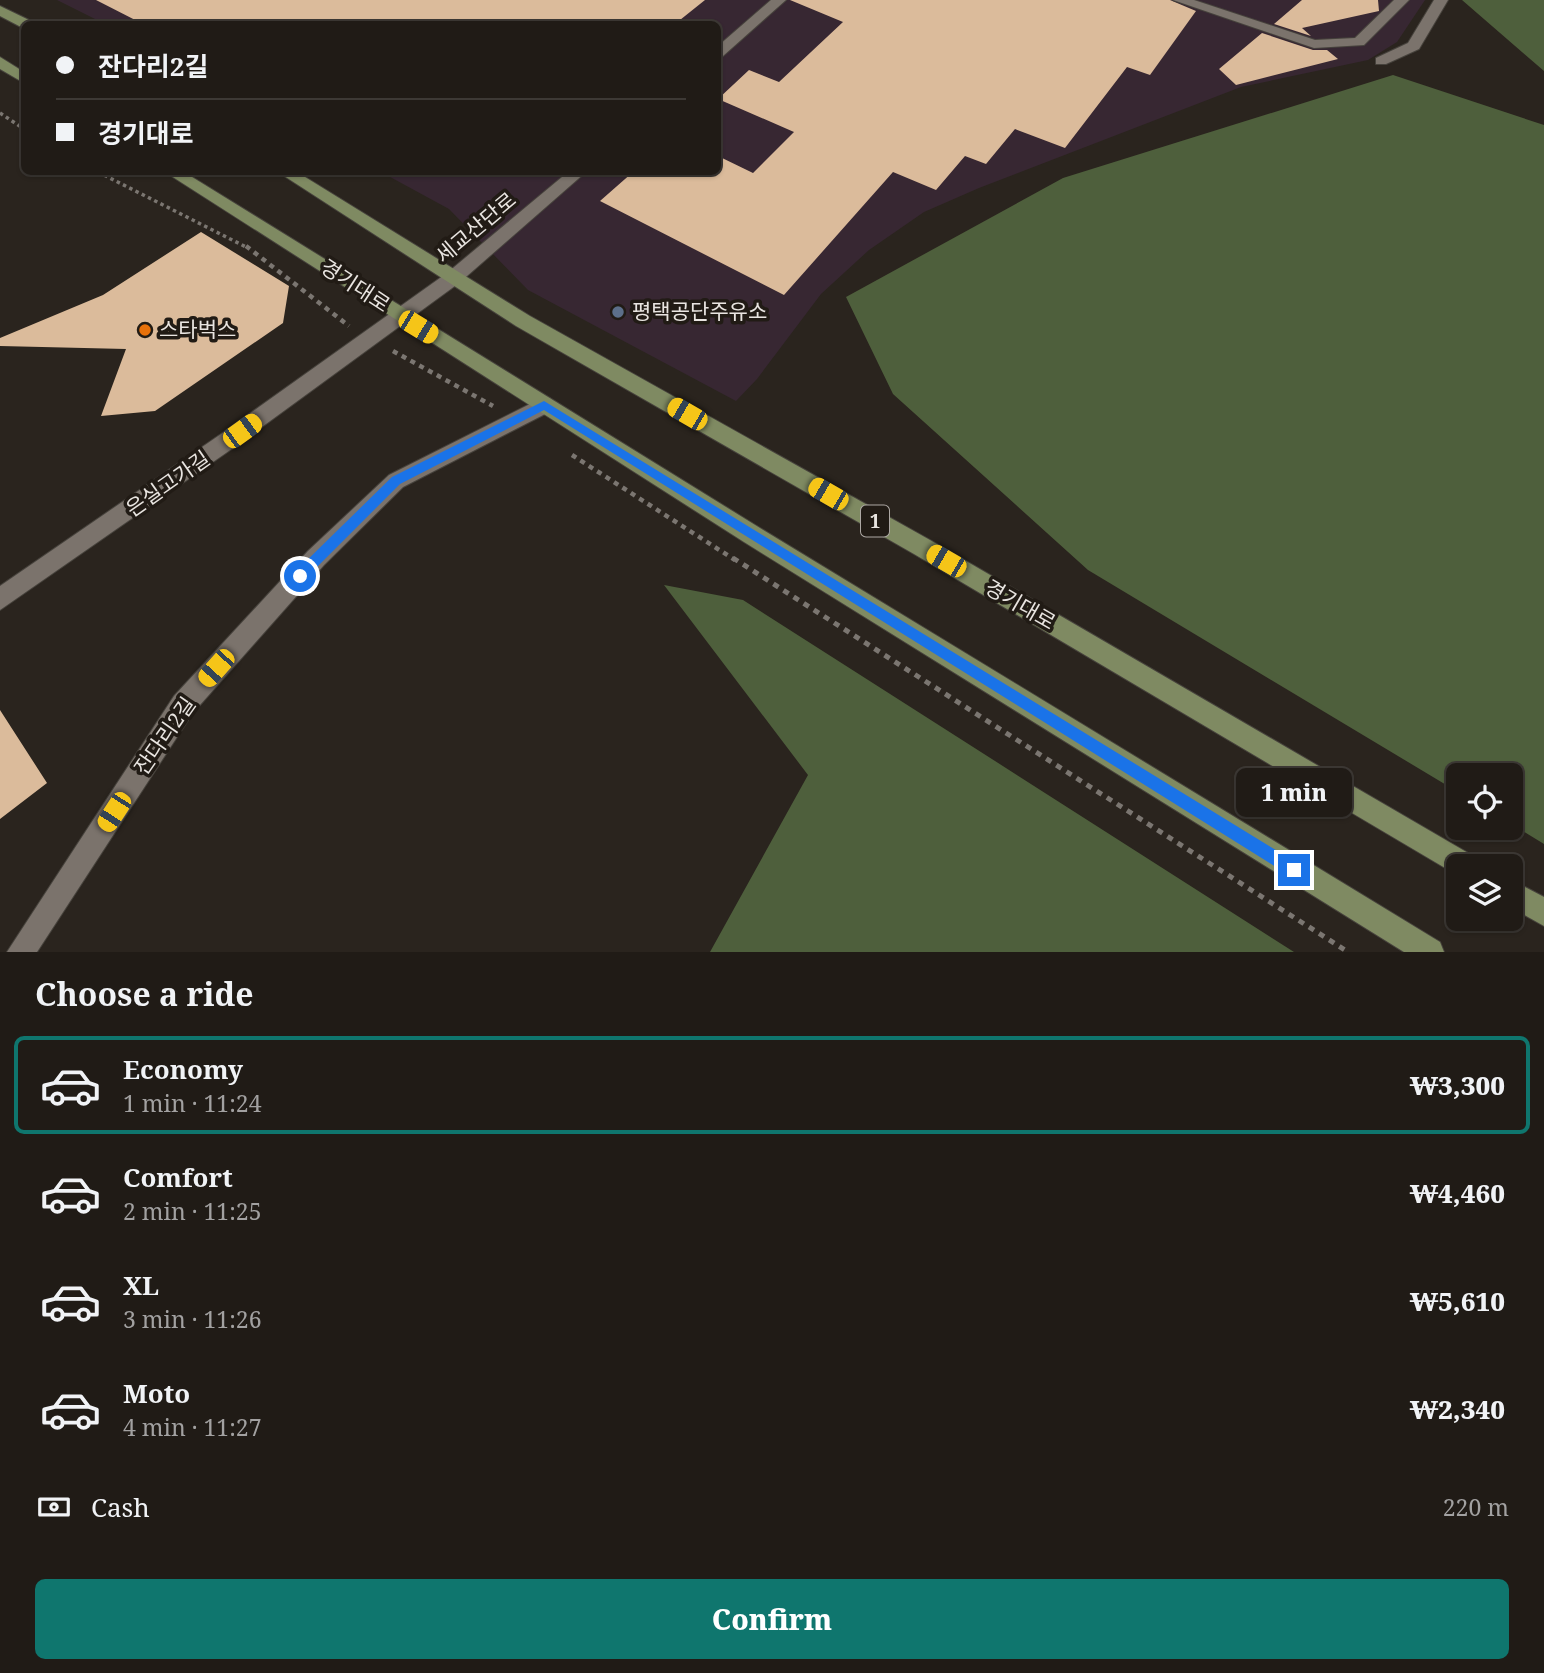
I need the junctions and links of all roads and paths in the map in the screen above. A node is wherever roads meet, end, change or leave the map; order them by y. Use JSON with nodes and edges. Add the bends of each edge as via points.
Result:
{"nodes":[{"id":1,"x":779,"y":0,"type":"edge"},
{"id":2,"x":1180,"y":0,"type":"edge"},
{"id":3,"x":1402,"y":0,"type":"edge"},
{"id":4,"x":1441,"y":0,"type":"edge"},
{"id":5,"x":0,"y":10,"type":"edge"},
{"id":6,"x":21,"y":21,"type":"edge"},
{"id":7,"x":721,"y":50,"type":"edge"},
{"id":8,"x":1381,"y":61,"type":"dead end"},
{"id":9,"x":0,"y":62,"type":"edge"},
{"id":10,"x":21,"y":76,"type":"edge"},
{"id":11,"x":0,"y":113,"type":"edge"},
{"id":12,"x":21,"y":127,"type":"edge"},
{"id":13,"x":103,"y":175,"type":"edge"},
{"id":14,"x":178,"y":175,"type":"edge"},
{"id":15,"x":291,"y":175,"type":"edge"},
{"id":16,"x":574,"y":175,"type":"edge"},
{"id":17,"x":454,"y":277,"type":"junction"},
{"id":18,"x":401,"y":317,"type":"junction"},
{"id":19,"x":371,"y":338,"type":"junction"},
{"id":20,"x":544,"y":405,"type":"junction"},
{"id":21,"x":516,"y":419,"type":"junction"},
{"id":22,"x":563,"y":449,"type":"dead end"},
{"id":23,"x":0,"y":599,"type":"edge"},
{"id":24,"x":1446,"y":854,"type":"edge"},
{"id":25,"x":1523,"y":900,"type":"edge"},
{"id":26,"x":1544,"y":912,"type":"edge"},
{"id":27,"x":21,"y":952,"type":"edge"},
{"id":28,"x":1348,"y":952,"type":"edge"},
{"id":29,"x":1430,"y":952,"type":"edge"}],
"edges":[{"from":1,"to":7,"type":"street"},
{"from":2,"to":3,"type":"street","via":[[1314,44],[1359,42]]},
{"from":4,"to":8,"type":"street","via":[[1414,46]]},
{"from":5,"to":6,"type":"main road"},
{"from":9,"to":10,"type":"main road"},
{"from":11,"to":12,"type":"path"},
{"from":13,"to":19,"type":"path","via":[[242,243],[336,317]]},
{"from":14,"to":18,"type":"main road","name":"경기대로"},
{"from":15,"to":17,"type":"main road","name":"경기대로","number":"1"},
{"from":16,"to":17,"type":"street","name":"세교산단로"},
{"from":17,"to":18,"type":"street","name":"세교산단로"},
{"from":17,"to":24,"type":"main road","name":"경기대로","number":"1"},
{"from":18,"to":19,"type":"street","name":"은실고가길"},
{"from":18,"to":20,"type":"main road","name":"경기대로"},
{"from":19,"to":21,"type":"path"},
{"from":19,"to":23,"type":"street","name":"은실고가길"},
{"from":20,"to":21,"type":"street","name":"잔다리2길"},
{"from":20,"to":29,"type":"main road","name":"경기대로"},
{"from":21,"to":27,"type":"street","name":"잔다리2길","via":[[396,481],[316,558],[183,705]]},
{"from":22,"to":28,"type":"path"},
{"from":25,"to":26,"type":"main road"}]}
